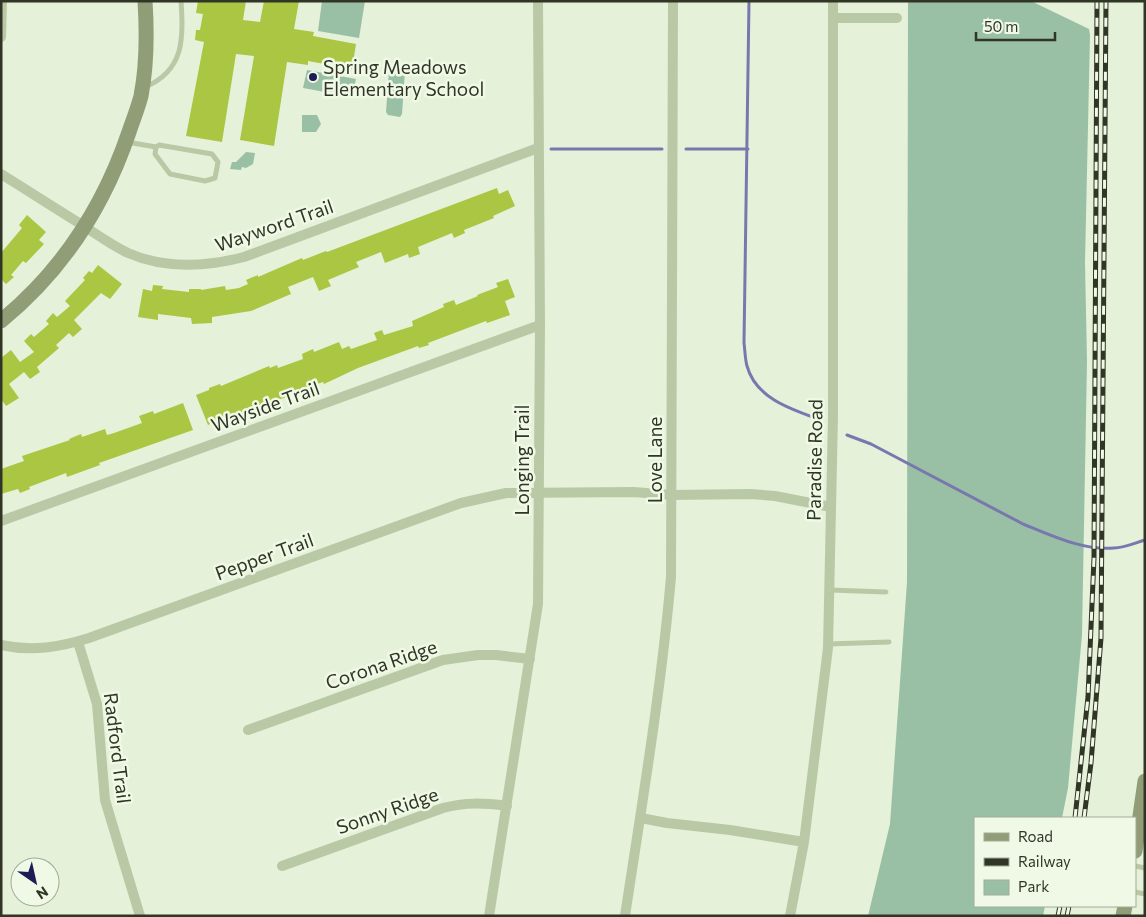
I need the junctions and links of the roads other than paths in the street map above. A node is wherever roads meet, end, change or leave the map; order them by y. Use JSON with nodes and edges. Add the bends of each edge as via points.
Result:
{"nodes":[{"id":1,"x":2,"y":1,"type":"edge"},
{"id":2,"x":145,"y":1,"type":"edge"},
{"id":3,"x":181,"y":1,"type":"edge"},
{"id":4,"x":538,"y":1,"type":"edge"},
{"id":5,"x":673,"y":1,"type":"edge"},
{"id":6,"x":833,"y":1,"type":"edge"},
{"id":7,"x":833,"y":18,"type":"junction"},
{"id":8,"x":897,"y":18,"type":"dead end"},
{"id":9,"x":1,"y":37,"type":"edge"},
{"id":10,"x":142,"y":88,"type":"junction"},
{"id":11,"x":126,"y":142,"type":"junction"},
{"id":12,"x":156,"y":147,"type":"junction"},
{"id":13,"x":538,"y":148,"type":"junction"},
{"id":14,"x":1,"y":174,"type":"edge"},
{"id":15,"x":85,"y":226,"type":"junction"},
{"id":16,"x":1,"y":320,"type":"edge"},
{"id":17,"x":540,"y":325,"type":"junction"},
{"id":18,"x":538,"y":492,"type":"junction"},
{"id":19,"x":672,"y":495,"type":"junction"},
{"id":20,"x":831,"y":507,"type":"junction"},
{"id":21,"x":1,"y":521,"type":"edge"},
{"id":22,"x":830,"y":590,"type":"junction"},
{"id":23,"x":886,"y":592,"type":"dead end"},
{"id":24,"x":78,"y":642,"type":"junction"},
{"id":25,"x":888,"y":642,"type":"dead end"},
{"id":26,"x":828,"y":644,"type":"junction"},
{"id":27,"x":1,"y":645,"type":"edge"},
{"id":28,"x":530,"y":659,"type":"junction"},
{"id":29,"x":248,"y":730,"type":"dead end"},
{"id":30,"x":1145,"y":781,"type":"edge"},
{"id":31,"x":507,"y":806,"type":"junction"},
{"id":32,"x":641,"y":818,"type":"junction"},
{"id":33,"x":804,"y":842,"type":"junction"},
{"id":34,"x":1136,"y":844,"type":"edge"},
{"id":35,"x":282,"y":866,"type":"dead end"},
{"id":36,"x":140,"y":916,"type":"edge"},
{"id":37,"x":489,"y":916,"type":"edge"},
{"id":38,"x":625,"y":916,"type":"edge"},
{"id":39,"x":790,"y":916,"type":"edge"}],
"edges":[{"from":1,"to":9,"type":"street"},
{"from":2,"to":10,"type":"street","via":[[146,54]]},
{"from":3,"to":10,"type":"lane","via":[[181,43],[172,69]]},
{"from":4,"to":13,"type":"street","name":"Longing Trail"},
{"from":5,"to":19,"type":"street","name":"Love Lane"},
{"from":6,"to":7,"type":"street","name":"Paradise Road"},
{"from":7,"to":8,"type":"street"},
{"from":7,"to":20,"type":"street","name":"Paradise Road"},
{"from":10,"to":11,"type":"street"},
{"from":11,"to":12,"type":"lane"},
{"from":11,"to":15,"type":"street","via":[[99,204]]},
{"from":12,"to":12,"type":"lane","via":[[155,154],[170,174],[205,181],[215,178],[218,162],[212,154]]},
{"from":13,"to":15,"type":"street","name":"Wayword Trail","via":[[244,257],[220,263],[190,266],[158,262],[128,253]]},
{"from":13,"to":17,"type":"street","name":"Longing Trail"},
{"from":14,"to":15,"type":"street","name":"Wayword Trail"},
{"from":15,"to":16,"type":"street","via":[[44,280]]},
{"from":17,"to":18,"type":"street","name":"Longing Trail"},
{"from":17,"to":21,"type":"street","name":"Wayside Trail"},
{"from":18,"to":19,"type":"street","name":"Pepper Trail"},
{"from":18,"to":24,"type":"street","name":"Pepper Trail","via":[[506,493],[461,503]]},
{"from":18,"to":28,"type":"street","name":"Longing Trail","via":[[538,604]]},
{"from":19,"to":20,"type":"street","name":"Pepper Trail","via":[[775,496]]},
{"from":19,"to":32,"type":"street","name":"Love Lane","via":[[671,578],[665,647]]},
{"from":20,"to":22,"type":"street","name":"Paradise Road"},
{"from":22,"to":23,"type":"lane"},
{"from":22,"to":26,"type":"street","name":"Paradise Road"},
{"from":24,"to":27,"type":"street","name":"Pepper Trail","via":[[38,649]]},
{"from":24,"to":36,"type":"street","name":"Radford Trail","via":[[96,704],[105,800]]},
{"from":25,"to":26,"type":"lane"},
{"from":26,"to":33,"type":"street","name":"Paradise Road"},
{"from":28,"to":29,"type":"street","name":"Corona Ridge","via":[[478,655],[443,660]]},
{"from":28,"to":31,"type":"street","name":"Longing Trail"},
{"from":30,"to":34,"type":"street"},
{"from":31,"to":35,"type":"street","name":"Sonny Ridge","via":[[461,803]]},
{"from":31,"to":37,"type":"street","name":"Longing Trail"},
{"from":32,"to":33,"type":"street"},
{"from":32,"to":38,"type":"street","name":"Love Lane"},
{"from":33,"to":39,"type":"street","name":"Paradise Road"}]}
